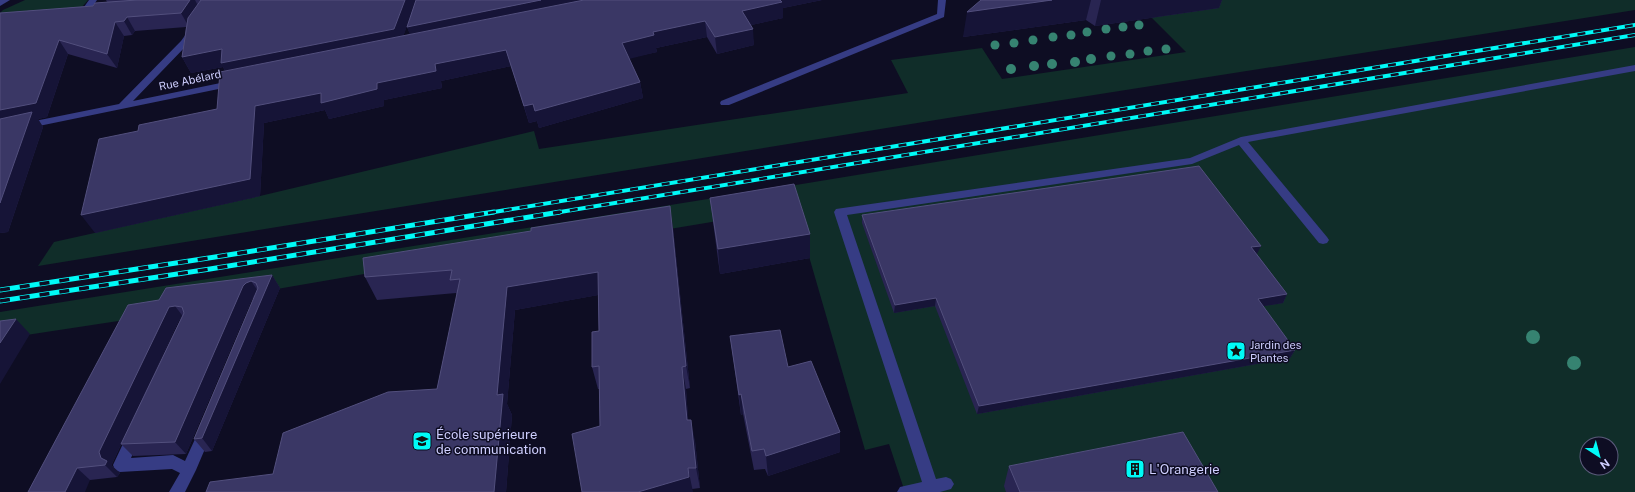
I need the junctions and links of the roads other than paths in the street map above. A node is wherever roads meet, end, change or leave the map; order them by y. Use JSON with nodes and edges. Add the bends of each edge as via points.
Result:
{"nodes":[{"id":1,"x":6,"y":0,"type":"edge"},
{"id":2,"x":93,"y":0,"type":"edge"},
{"id":3,"x":942,"y":0,"type":"edge"},
{"id":4,"x":0,"y":3,"type":"edge"},
{"id":5,"x":98,"y":13,"type":"edge"},
{"id":6,"x":197,"y":24,"type":"edge"},
{"id":7,"x":1635,"y":68,"type":"edge"},
{"id":8,"x":247,"y":80,"type":"edge"},
{"id":9,"x":725,"y":104,"type":"dead end"},
{"id":10,"x":122,"y":106,"type":"junction"},
{"id":11,"x":0,"y":131,"type":"edge"},
{"id":12,"x":1241,"y":140,"type":"junction"},
{"id":13,"x":1323,"y":240,"type":"dead end"},
{"id":14,"x":210,"y":418,"type":"edge"},
{"id":15,"x":139,"y":423,"type":"edge"},
{"id":16,"x":189,"y":470,"type":"junction"},
{"id":17,"x":177,"y":492,"type":"edge"},
{"id":18,"x":905,"y":492,"type":"edge"}],
"edges":[{"from":1,"to":4,"type":"street"},
{"from":2,"to":5,"type":"street","via":[[79,15]]},
{"from":3,"to":9,"type":"street","via":[[940,15]]},
{"from":6,"to":10,"type":"street","via":[[184,43]]},
{"from":7,"to":12,"type":"street"},
{"from":8,"to":10,"type":"street","name":"Rue Abélard"},
{"from":10,"to":11,"type":"street","name":"Rue Abélard"},
{"from":12,"to":13,"type":"street"},
{"from":12,"to":18,"type":"street","via":[[1192,161],[840,212],[939,485]]},
{"from":14,"to":16,"type":"street"},
{"from":15,"to":16,"type":"street","via":[[120,465],[173,462]]},
{"from":16,"to":17,"type":"street"}]}
